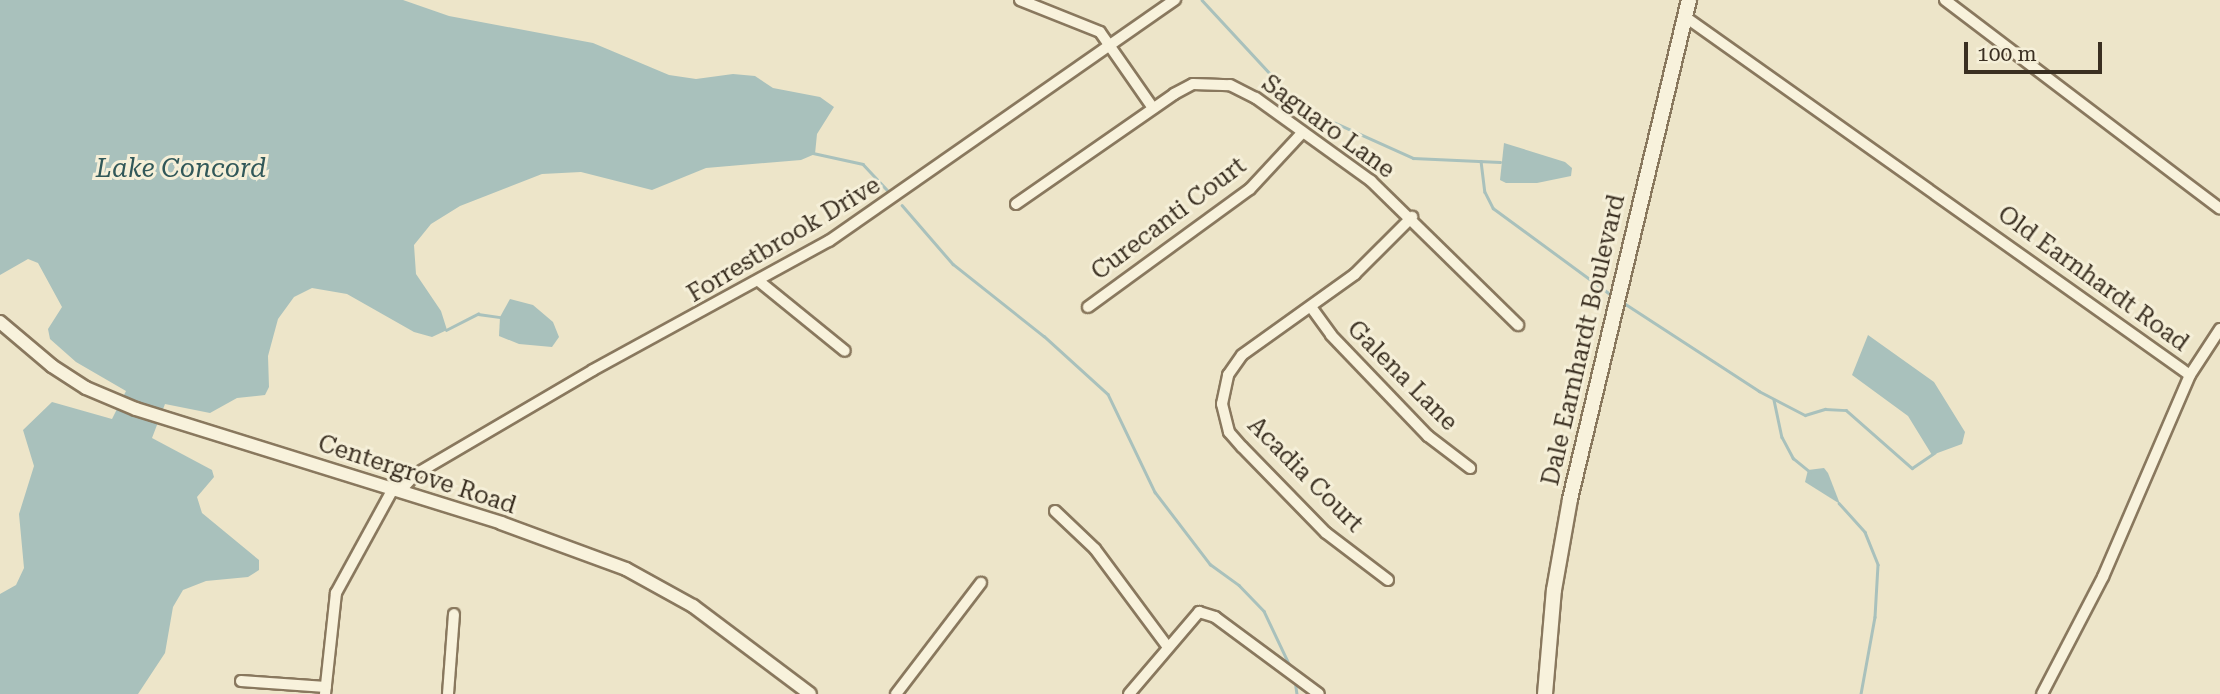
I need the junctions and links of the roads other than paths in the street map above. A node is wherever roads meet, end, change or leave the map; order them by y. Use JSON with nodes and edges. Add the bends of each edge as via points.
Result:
{"nodes":[{"id":1,"x":1020,"y":0,"type":"edge"},
{"id":2,"x":1175,"y":0,"type":"edge"},
{"id":3,"x":1689,"y":0,"type":"edge"},
{"id":4,"x":1945,"y":0,"type":"edge"},
{"id":5,"x":1684,"y":16,"type":"junction"},
{"id":6,"x":1111,"y":46,"type":"junction"},
{"id":7,"x":1153,"y":108,"type":"junction"},
{"id":8,"x":1302,"y":133,"type":"junction"},
{"id":9,"x":1016,"y":204,"type":"dead end"},
{"id":10,"x":2220,"y":209,"type":"edge"},
{"id":11,"x":1412,"y":217,"type":"junction"},
{"id":12,"x":760,"y":282,"type":"junction"},
{"id":13,"x":1088,"y":307,"type":"dead end"},
{"id":14,"x":1311,"y":307,"type":"junction"},
{"id":15,"x":0,"y":322,"type":"edge"},
{"id":16,"x":1518,"y":325,"type":"dead end"},
{"id":17,"x":2220,"y":330,"type":"edge"},
{"id":18,"x":845,"y":351,"type":"dead end"},
{"id":19,"x":2190,"y":375,"type":"junction"},
{"id":20,"x":1470,"y":468,"type":"dead end"},
{"id":21,"x":396,"y":490,"type":"junction"},
{"id":22,"x":1055,"y":512,"type":"dead end"},
{"id":23,"x":1388,"y":580,"type":"dead end"},
{"id":24,"x":981,"y":583,"type":"dead end"},
{"id":25,"x":454,"y":614,"type":"dead end"},
{"id":26,"x":1167,"y":646,"type":"junction"},
{"id":27,"x":241,"y":681,"type":"dead end"},
{"id":28,"x":325,"y":690,"type":"edge"},
{"id":29,"x":448,"y":694,"type":"edge"},
{"id":30,"x":810,"y":694,"type":"edge"},
{"id":31,"x":896,"y":694,"type":"edge"},
{"id":32,"x":1129,"y":694,"type":"edge"},
{"id":33,"x":1319,"y":694,"type":"edge"},
{"id":34,"x":1545,"y":694,"type":"edge"},
{"id":35,"x":2042,"y":694,"type":"edge"}],
"edges":[{"from":1,"to":6,"type":"street","via":[[1089,25]]},
{"from":2,"to":6,"type":"street","name":"Forrestbrook Drive"},
{"from":3,"to":5,"type":"main road","name":"Dale Earnhardt Boulevard"},
{"from":4,"to":10,"type":"street"},
{"from":5,"to":19,"type":"street","name":"Old Earnhardt Road"},
{"from":5,"to":34,"type":"main road","name":"Dale Earnhardt Boulevard","via":[[1570,499],[1554,590]]},
{"from":6,"to":7,"type":"street"},
{"from":6,"to":12,"type":"street","name":"Forrestbrook Drive","via":[[883,206]]},
{"from":7,"to":8,"type":"street","name":"Saguaro Lane","via":[[1193,85],[1213,82],[1256,98]]},
{"from":7,"to":9,"type":"street","name":"Saguaro Lane"},
{"from":8,"to":11,"type":"street","name":"Saguaro Lane","via":[[1371,181]]},
{"from":8,"to":13,"type":"street","name":"Curecanti Court","via":[[1250,189]]},
{"from":11,"to":14,"type":"street","name":"Acadia Court","via":[[1355,274]]},
{"from":11,"to":16,"type":"street","name":"Saguaro Lane"},
{"from":12,"to":18,"type":"street"},
{"from":12,"to":21,"type":"street","name":"Forrestbrook Drive","via":[[593,370]]},
{"from":14,"to":20,"type":"street","name":"Galena Lane","via":[[1331,335],[1428,436]]},
{"from":14,"to":23,"type":"street","name":"Acadia Court","via":[[1242,355],[1228,375],[1222,404],[1229,432],[1326,533]]},
{"from":15,"to":21,"type":"street","name":"Centergrove Road","via":[[33,352],[97,393],[228,440]]},
{"from":17,"to":19,"type":"street"},
{"from":19,"to":35,"type":"street","name":"Old Earnhardt Road","via":[[2103,577]]},
{"from":21,"to":28,"type":"street","name":"Forrestbrook Drive","via":[[336,593]]},
{"from":21,"to":30,"type":"street","name":"Centergrove Road","via":[[593,555],[664,587]]},
{"from":22,"to":26,"type":"street","via":[[1095,549]]},
{"from":24,"to":31,"type":"street"},
{"from":25,"to":29,"type":"street"},
{"from":26,"to":32,"type":"street"},
{"from":26,"to":33,"type":"street","via":[[1190,618],[1208,613]]},
{"from":27,"to":28,"type":"street"}]}
